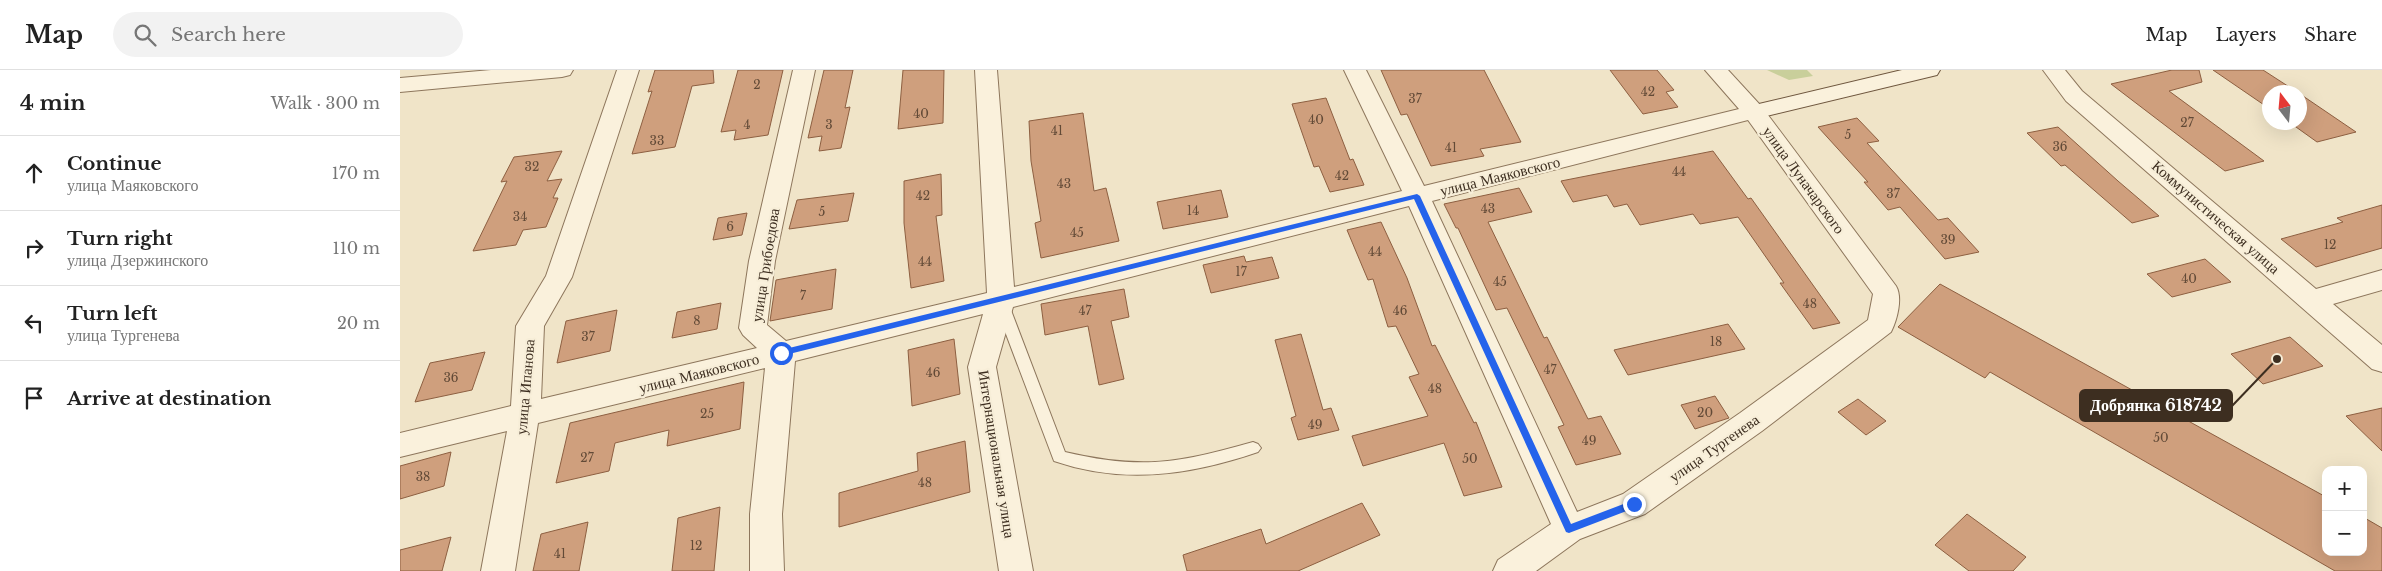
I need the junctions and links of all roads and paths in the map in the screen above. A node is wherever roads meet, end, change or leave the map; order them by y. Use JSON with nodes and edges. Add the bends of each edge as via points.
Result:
{"nodes":[{"id":1,"x":562,"y":70,"type":"edge"},
{"id":2,"x":628,"y":70,"type":"edge"},
{"id":3,"x":804,"y":70,"type":"edge"},
{"id":4,"x":986,"y":70,"type":"edge"},
{"id":5,"x":1355,"y":70,"type":"edge"},
{"id":6,"x":1716,"y":70,"type":"edge"},
{"id":7,"x":1930,"y":70,"type":"edge"},
{"id":8,"x":2054,"y":70,"type":"edge"},
{"id":9,"x":400,"y":85,"type":"edge"},
{"id":10,"x":1754,"y":112,"type":"junction"},
{"id":11,"x":1417,"y":196,"type":"junction"},
{"id":12,"x":2382,"y":280,"type":"edge"},
{"id":13,"x":1887,"y":293,"type":"joint"},
{"id":14,"x":1000,"y":300,"type":"junction"},
{"id":15,"x":2312,"y":300,"type":"junction"},
{"id":16,"x":781,"y":353,"type":"junction"},
{"id":17,"x":2382,"y":361,"type":"edge"},
{"id":18,"x":525,"y":415,"type":"junction"},
{"id":19,"x":400,"y":445,"type":"edge"},
{"id":20,"x":1252,"y":448,"type":"dead end"},
{"id":21,"x":1569,"y":529,"type":"junction"},
{"id":22,"x":498,"y":571,"type":"edge"},
{"id":23,"x":767,"y":571,"type":"edge"},
{"id":24,"x":1016,"y":571,"type":"edge"},
{"id":25,"x":1510,"y":571,"type":"edge"}],
"edges":[{"from":1,"to":9,"type":"street"},
{"from":2,"to":18,"type":"street","name":"улица Ипанова","via":[[559,277],[530,326]]},
{"from":3,"to":16,"type":"street","name":"улица Грибоедова","via":[[762,261],[753,328]]},
{"from":4,"to":14,"type":"street","name":"Интернациональная улица"},
{"from":5,"to":11,"type":"street"},
{"from":6,"to":10,"type":"street","name":"улица Луначарского"},
{"from":7,"to":10,"type":"street","name":"улица Маяковского"},
{"from":8,"to":15,"type":"street","name":"Коммунистическая улица","via":[[2074,96]]},
{"from":10,"to":11,"type":"street","name":"улица Маяковского"},
{"from":10,"to":13,"type":"street","name":"улица Луначарского"},
{"from":11,"to":14,"type":"street","name":"улица Маяковского"},
{"from":11,"to":21,"type":"street"},
{"from":12,"to":15,"type":"street"},
{"from":13,"to":21,"type":"street","name":"улица Тургенева","via":[[1881,325],[1767,411],[1634,504]]},
{"from":14,"to":16,"type":"street","name":"улица Маяковского"},
{"from":14,"to":20,"type":"lane","via":[[1059,457],[1094,466],[1137,470],[1196,464]]},
{"from":14,"to":24,"type":"street","name":"Интернациональная улица","via":[[982,366]]},
{"from":15,"to":17,"type":"street","name":"Коммунистическая улица"},
{"from":16,"to":18,"type":"street","name":"улица Маяковского"},
{"from":16,"to":23,"type":"street","via":[[766,514]]},
{"from":18,"to":19,"type":"street","name":"улица Маяковского"},
{"from":18,"to":22,"type":"street","name":"улица Ипанова"},
{"from":21,"to":25,"type":"street","name":"улица Тургенева"}]}
